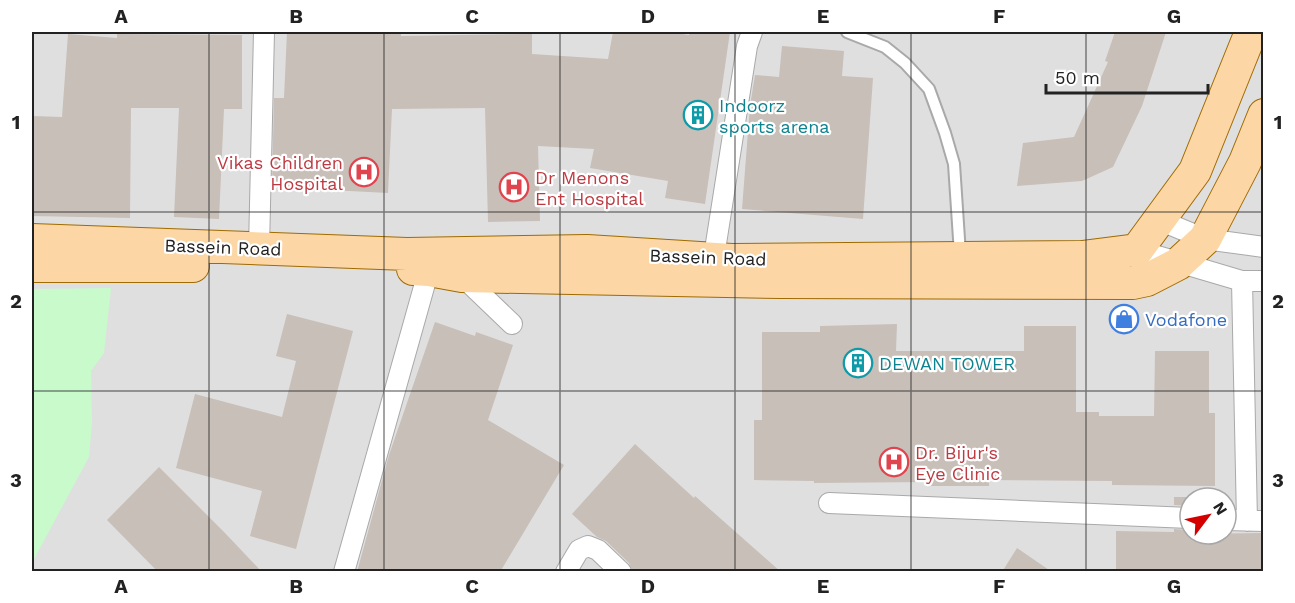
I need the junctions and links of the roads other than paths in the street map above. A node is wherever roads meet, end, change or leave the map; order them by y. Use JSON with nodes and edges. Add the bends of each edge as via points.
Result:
{"nodes":[{"id":1,"x":264,"y":32,"type":"edge"},
{"id":2,"x":752,"y":32,"type":"edge"},
{"id":3,"x":847,"y":32,"type":"edge"},
{"id":4,"x":1251,"y":32,"type":"edge"},
{"id":5,"x":1263,"y":115,"type":"edge"},
{"id":6,"x":1159,"y":220,"type":"junction"},
{"id":7,"x":1204,"y":239,"type":"junction"},
{"id":8,"x":32,"y":240,"type":"edge"},
{"id":9,"x":1263,"y":247,"type":"edge"},
{"id":10,"x":259,"y":248,"type":"junction"},
{"id":11,"x":1137,"y":250,"type":"junction"},
{"id":12,"x":960,"y":258,"type":"junction"},
{"id":13,"x":432,"y":261,"type":"junction"},
{"id":14,"x":1179,"y":264,"type":"junction"},
{"id":15,"x":32,"y":266,"type":"edge"},
{"id":16,"x":712,"y":269,"type":"junction"},
{"id":17,"x":462,"y":276,"type":"junction"},
{"id":18,"x":1242,"y":281,"type":"junction"},
{"id":19,"x":1263,"y":281,"type":"edge"},
{"id":20,"x":512,"y":324,"type":"dead end"},
{"id":21,"x":829,"y":503,"type":"dead end"},
{"id":22,"x":1178,"y":518,"type":"edge"},
{"id":23,"x":1238,"y":520,"type":"edge"},
{"id":24,"x":1255,"y":521,"type":"edge"},
{"id":25,"x":344,"y":572,"type":"edge"},
{"id":26,"x":566,"y":572,"type":"edge"},
{"id":27,"x":621,"y":572,"type":"edge"}],
"edges":[{"from":1,"to":10,"type":"street"},
{"from":2,"to":16,"type":"street"},
{"from":3,"to":12,"type":"lane","via":[[885,47],[928,89],[954,164]]},
{"from":4,"to":6,"type":"main road","via":[[1195,171]]},
{"from":5,"to":7,"type":"main road","name":"Bassein Road","via":[[1245,162]]},
{"from":6,"to":7,"type":"street"},
{"from":6,"to":11,"type":"main road"},
{"from":7,"to":9,"type":"street"},
{"from":7,"to":14,"type":"main road","name":"Bassein Road"},
{"from":8,"to":10,"type":"main road","name":"Bassein Road"},
{"from":10,"to":13,"type":"main road","name":"Bassein Road"},
{"from":11,"to":12,"type":"main road","name":"Bassein Road","via":[[1082,257]]},
{"from":11,"to":14,"type":"street"},
{"from":12,"to":16,"type":"main road","name":"Bassein Road"},
{"from":13,"to":15,"type":"main road","name":"Bassein Road"},
{"from":13,"to":16,"type":"main road","name":"Bassein Road","via":[[587,251]]},
{"from":13,"to":17,"type":"main road","name":"Bassein Road"},
{"from":13,"to":25,"type":"street"},
{"from":14,"to":16,"type":"main road","name":"Bassein Road","via":[[1133,283]]},
{"from":14,"to":18,"type":"street"},
{"from":16,"to":17,"type":"main road","name":"Bassein Road"},
{"from":17,"to":20,"type":"street"},
{"from":18,"to":19,"type":"street"},
{"from":18,"to":24,"type":"street"},
{"from":21,"to":22,"type":"street"},
{"from":23,"to":24,"type":"street"},
{"from":26,"to":27,"type":"street","via":[[579,550],[588,546],[598,550]]}]}
